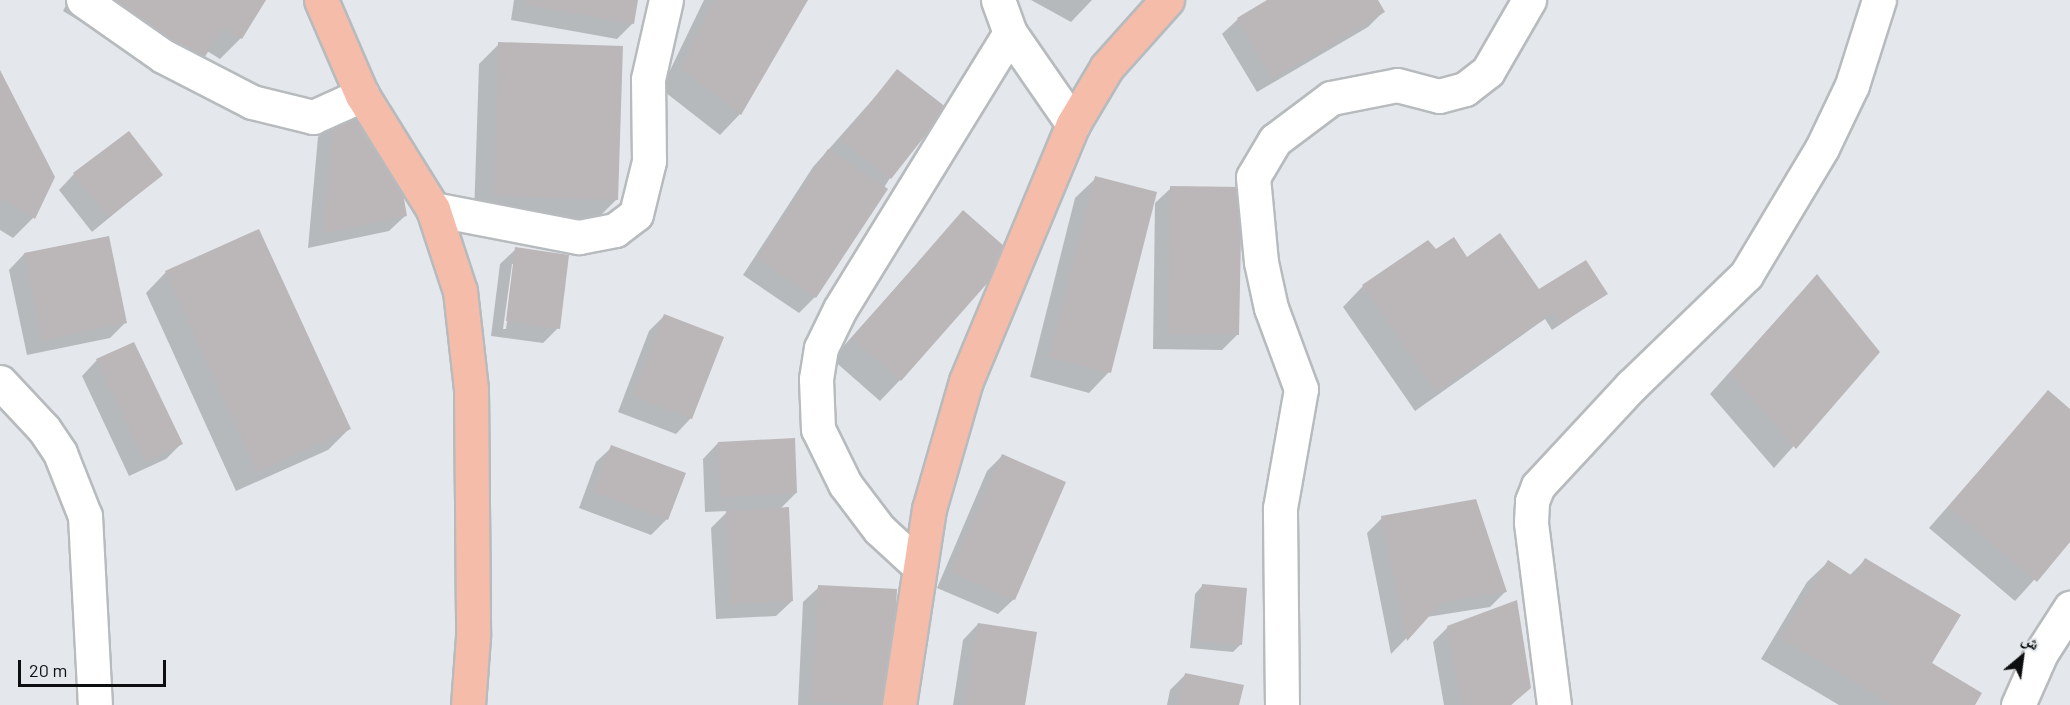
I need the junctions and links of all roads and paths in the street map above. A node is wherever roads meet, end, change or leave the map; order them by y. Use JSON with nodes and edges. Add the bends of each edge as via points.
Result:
{"nodes":[{"id":1,"x":83,"y":0,"type":"edge"},
{"id":2,"x":321,"y":0,"type":"edge"},
{"id":3,"x":666,"y":0,"type":"edge"},
{"id":4,"x":998,"y":0,"type":"edge"},
{"id":5,"x":1167,"y":0,"type":"edge"},
{"id":6,"x":1529,"y":0,"type":"edge"},
{"id":7,"x":1879,"y":0,"type":"edge"},
{"id":8,"x":1010,"y":33,"type":"junction"},
{"id":9,"x":362,"y":95,"type":"junction"},
{"id":10,"x":1073,"y":124,"type":"junction"},
{"id":11,"x":433,"y":209,"type":"junction"},
{"id":12,"x":0,"y":382,"type":"edge"},
{"id":13,"x":920,"y":566,"type":"junction"},
{"id":14,"x":2070,"y":608,"type":"edge"},
{"id":15,"x":95,"y":705,"type":"edge"},
{"id":16,"x":468,"y":705,"type":"edge"},
{"id":17,"x":899,"y":705,"type":"edge"},
{"id":18,"x":1282,"y":705,"type":"edge"},
{"id":19,"x":1554,"y":705,"type":"edge"},
{"id":20,"x":2018,"y":705,"type":"edge"}],
"edges":[{"from":1,"to":9,"type":"street","via":[[163,56],[252,102],[313,117]]},
{"from":2,"to":9,"type":"main road"},
{"from":3,"to":11,"type":"street","via":[[648,80],[649,161],[636,214],[615,230],[579,237]]},
{"from":4,"to":8,"type":"street"},
{"from":5,"to":10,"type":"main road","via":[[1107,67]]},
{"from":6,"to":18,"type":"street","via":[[1488,71],[1465,89],[1439,96],[1397,86],[1331,98],[1275,140],[1253,177],[1261,262],[1271,308],[1301,389],[1280,508]]},
{"from":7,"to":19,"type":"street","via":[[1852,85],[1822,148],[1746,275],[1631,386],[1538,486],[1532,501],[1531,522]]},
{"from":8,"to":10,"type":"street"},
{"from":8,"to":13,"type":"street","via":[[840,309],[819,358],[818,429],[845,484],[879,529]]},
{"from":9,"to":11,"type":"main road"},
{"from":10,"to":13,"type":"main road","via":[[966,381],[929,509]]},
{"from":11,"to":16,"type":"main road","via":[[460,291],[471,389],[473,637]]},
{"from":12,"to":15,"type":"street","via":[[44,429],[60,453],[85,516]]},
{"from":13,"to":17,"type":"main road"},
{"from":14,"to":20,"type":"street","via":[[2041,653]]}]}
